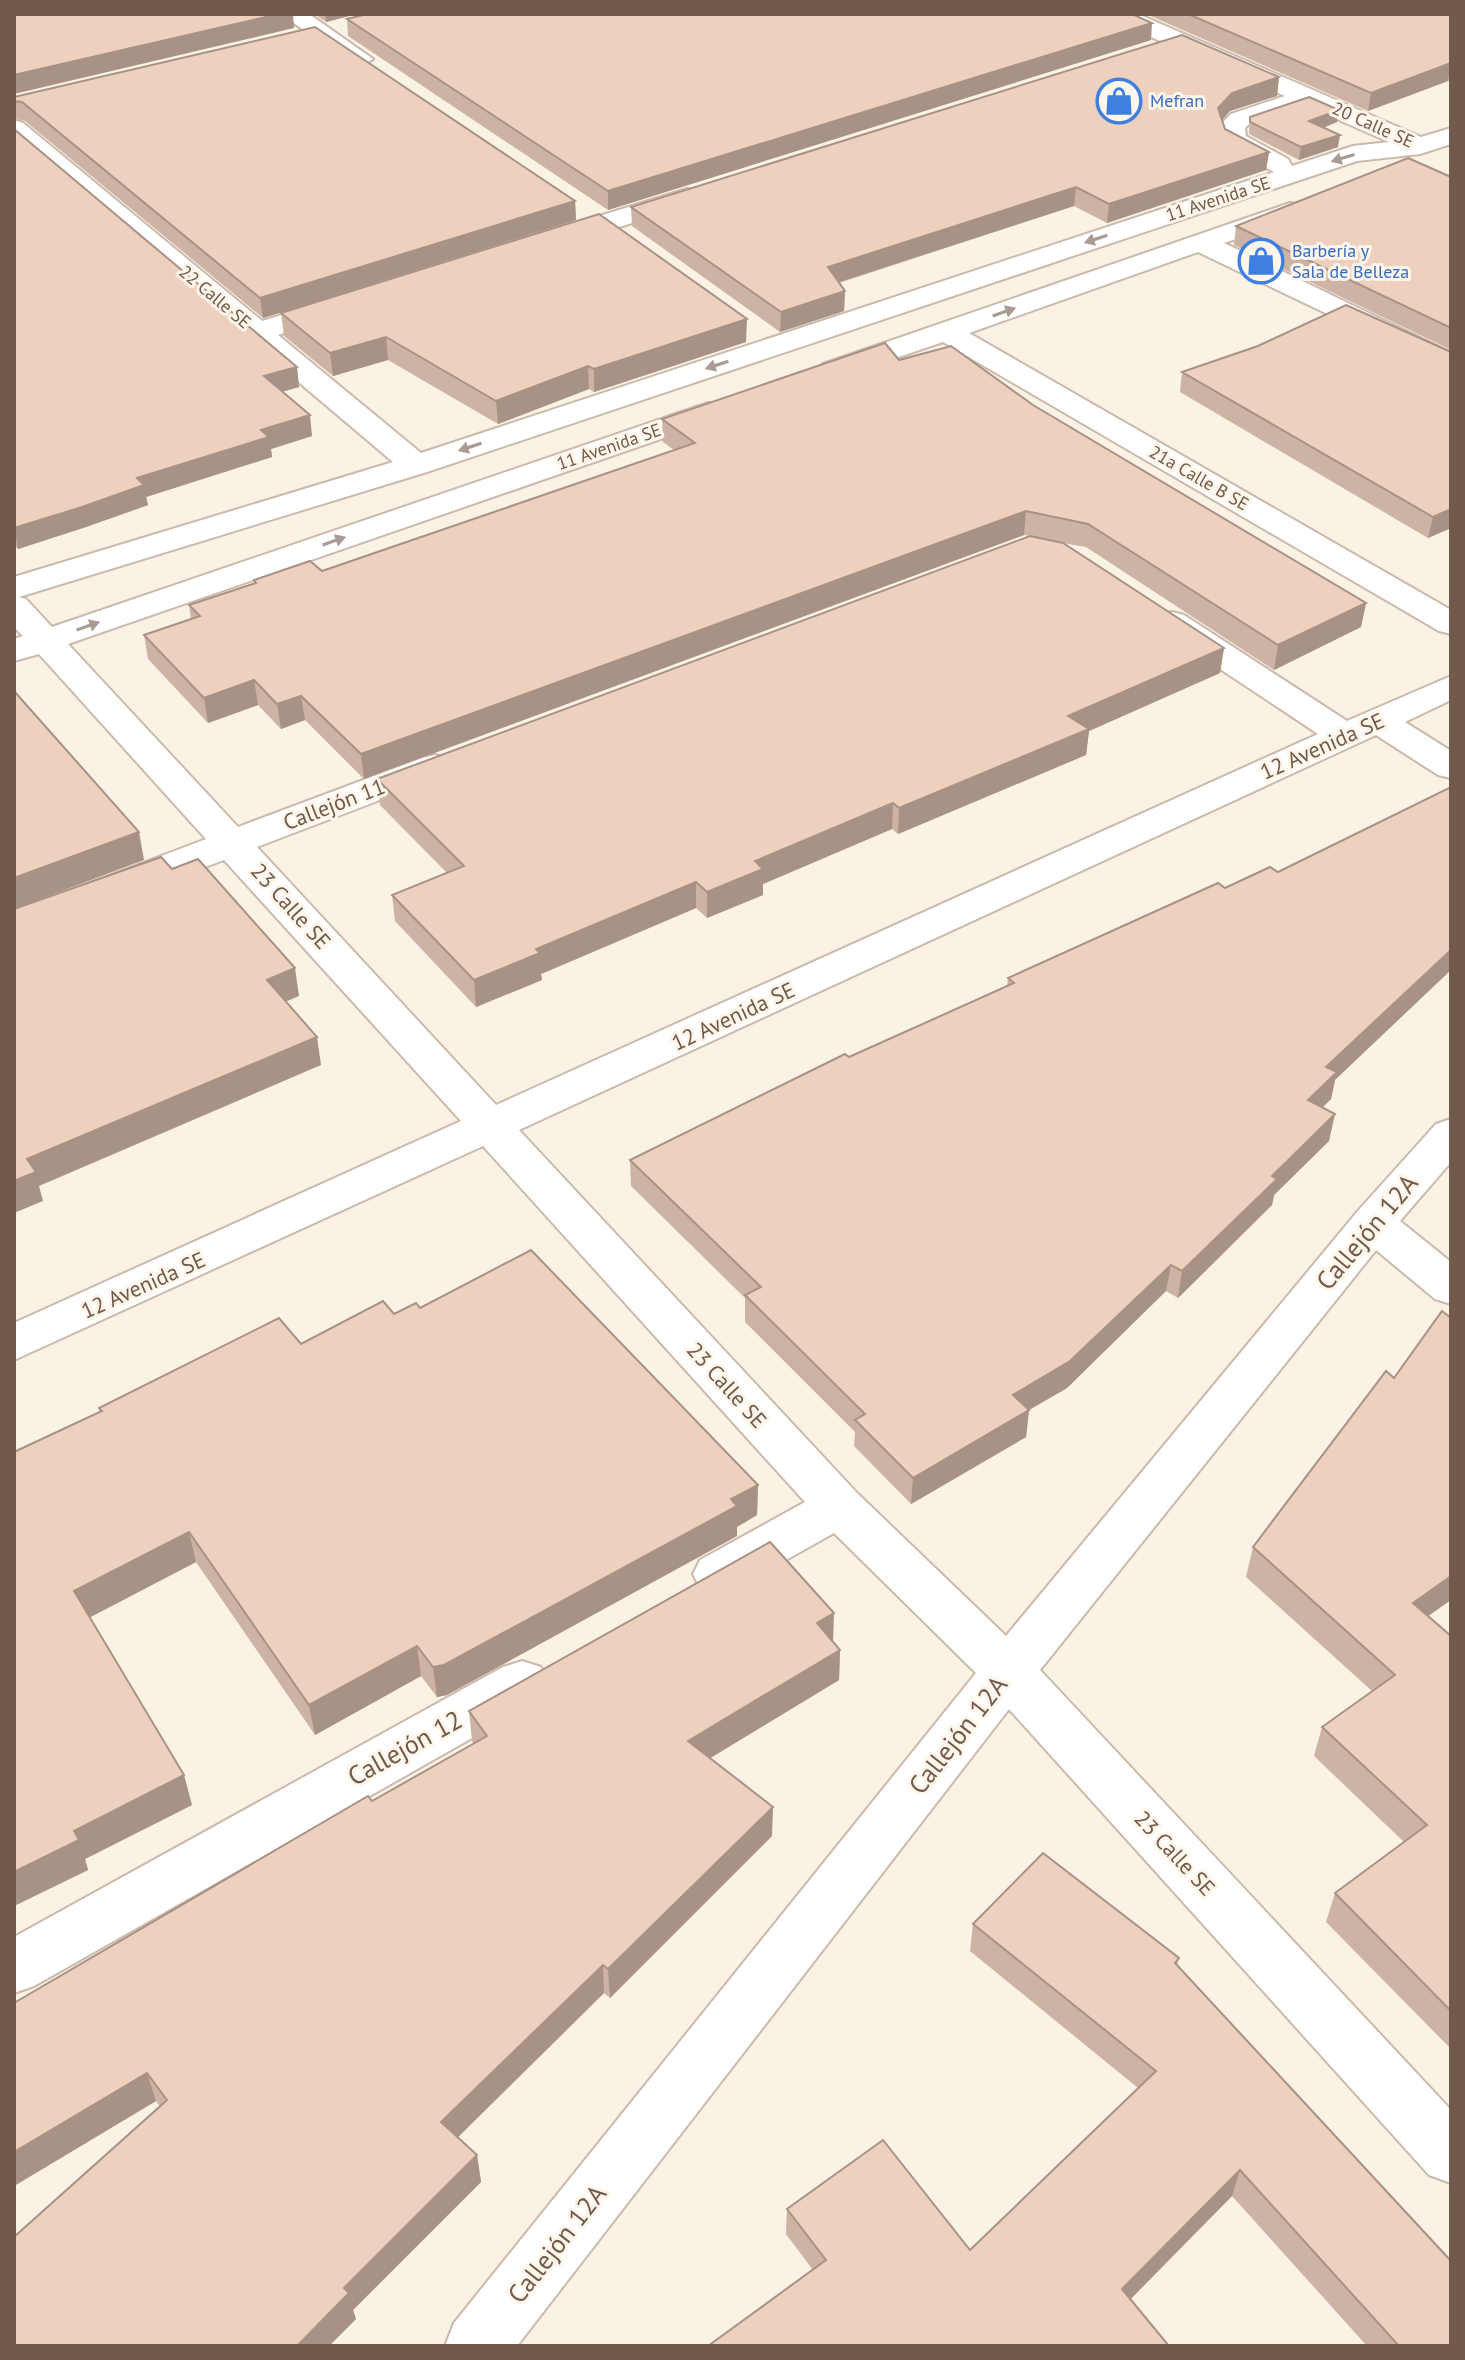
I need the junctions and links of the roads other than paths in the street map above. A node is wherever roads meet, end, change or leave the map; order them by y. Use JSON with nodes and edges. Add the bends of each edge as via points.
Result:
{"nodes":[{"id":1,"x":1118,"y":14,"type":"edge"},
{"id":2,"x":292,"y":27,"type":"edge"},
{"id":3,"x":1181,"y":42,"type":"junction"},
{"id":4,"x":1151,"y":51,"type":"edge"},
{"id":5,"x":386,"y":76,"type":"edge"},
{"id":6,"x":1308,"y":97,"type":"junction"},
{"id":7,"x":14,"y":128,"type":"edge"},
{"id":8,"x":1451,"y":136,"type":"edge"},
{"id":9,"x":1420,"y":146,"type":"junction"},
{"id":10,"x":1451,"y":159,"type":"edge"},
{"id":11,"x":1297,"y":173,"type":"junction"},
{"id":12,"x":1361,"y":183,"type":"edge"},
{"id":13,"x":711,"y":190,"type":"edge"},
{"id":14,"x":1318,"y":200,"type":"edge"},
{"id":15,"x":579,"y":206,"type":"dead end"},
{"id":16,"x":604,"y":223,"type":"junction"},
{"id":17,"x":629,"y":240,"type":"edge"},
{"id":18,"x":1203,"y":244,"type":"junction"},
{"id":19,"x":529,"y":247,"type":"edge"},
{"id":20,"x":363,"y":299,"type":"edge"},
{"id":21,"x":833,"y":326,"type":"junction"},
{"id":22,"x":750,"y":328,"type":"dead end"},
{"id":23,"x":257,"y":332,"type":"junction"},
{"id":24,"x":947,"y":332,"type":"junction"},
{"id":25,"x":775,"y":345,"type":"junction"},
{"id":26,"x":875,"y":356,"type":"junction"},
{"id":27,"x":1451,"y":364,"type":"edge"},
{"id":28,"x":800,"y":382,"type":"edge"},
{"id":29,"x":739,"y":403,"type":"edge"},
{"id":30,"x":416,"y":465,"type":"junction"},
{"id":31,"x":14,"y":588,"type":"edge"},
{"id":32,"x":14,"y":606,"type":"edge"},
{"id":33,"x":1150,"y":608,"type":"edge"},
{"id":34,"x":1451,"y":624,"type":"edge"},
{"id":35,"x":30,"y":645,"type":"edge"},
{"id":36,"x":1451,"y":687,"type":"edge"},
{"id":37,"x":1361,"y":728,"type":"junction"},
{"id":38,"x":473,"y":752,"type":"edge"},
{"id":39,"x":1451,"y":767,"type":"edge"},
{"id":40,"x":233,"y":842,"type":"junction"},
{"id":41,"x":14,"y":926,"type":"edge"},
{"id":42,"x":492,"y":1127,"type":"junction"},
{"id":43,"x":1451,"y":1134,"type":"edge"},
{"id":44,"x":1373,"y":1223,"type":"junction"},
{"id":45,"x":1451,"y":1287,"type":"edge"},
{"id":46,"x":14,"y":1343,"type":"edge"},
{"id":47,"x":839,"y":1507,"type":"junction"},
{"id":48,"x":674,"y":1599,"type":"edge"},
{"id":49,"x":564,"y":1660,"type":"edge"},
{"id":50,"x":1008,"y":1671,"type":"junction"},
{"id":51,"x":14,"y":1967,"type":"edge"},
{"id":52,"x":1451,"y":2154,"type":"edge"},
{"id":53,"x":477,"y":2346,"type":"edge"}],
"edges":[{"from":1,"to":3,"type":"street","name":"20 Calle SE"},
{"from":2,"to":5,"type":"street","via":[[334,29]]},
{"from":3,"to":4,"type":"street"},
{"from":3,"to":6,"type":"street","name":"20 Calle SE"},
{"from":6,"to":9,"type":"street","name":"20 Calle SE"},
{"from":6,"to":11,"type":"street","via":[[1232,126],[1233,140]]},
{"from":7,"to":23,"type":"street","name":"22 Calle SE"},
{"from":8,"to":9,"type":"street","name":"11 Avenida SE"},
{"from":9,"to":10,"type":"street","name":"20 Calle SE"},
{"from":9,"to":11,"type":"street","name":"11 Avenida SE","one_way":true,"via":[[1353,154]]},
{"from":9,"to":12,"type":"street","name":"11 Avenida SE","via":[[1390,172]]},
{"from":11,"to":21,"type":"street","name":"11 Avenida SE","one_way":true},
{"from":13,"to":16,"type":"street"},
{"from":14,"to":18,"type":"street","name":"11 Avenida SE"},
{"from":15,"to":16,"type":"street"},
{"from":16,"to":17,"type":"street"},
{"from":16,"to":19,"type":"street"},
{"from":24,"to":18,"type":"street","name":"11 Avenida SE","one_way":true},
{"from":18,"to":27,"type":"street"},
{"from":20,"to":23,"type":"street"},
{"from":21,"to":25,"type":"street","name":"11 Avenida SE"},
{"from":21,"to":26,"type":"street"},
{"from":22,"to":25,"type":"street"},
{"from":23,"to":30,"type":"street","name":"22 Calle SE"},
{"from":24,"to":26,"type":"street","name":"11 Avenida SE"},
{"from":24,"to":34,"type":"street","name":"21a Calle B SE"},
{"from":25,"to":30,"type":"street","name":"11 Avenida SE","one_way":true},
{"from":26,"to":28,"type":"street","name":"11 Avenida SE"},
{"from":35,"to":29,"type":"street","name":"11 Avenida SE","one_way":true},
{"from":30,"to":31,"type":"street","name":"11 Avenida SE"},
{"from":32,"to":35,"type":"street","name":"23 Calle SE"},
{"from":33,"to":37,"type":"street"},
{"from":35,"to":40,"type":"street","name":"23 Calle SE"},
{"from":36,"to":37,"type":"street","name":"12 Avenida SE"},
{"from":37,"to":39,"type":"street"},
{"from":37,"to":42,"type":"street","name":"12 Avenida SE"},
{"from":38,"to":40,"type":"street","name":"Callejón 11"},
{"from":40,"to":41,"type":"street","name":"Callejón 11"},
{"from":40,"to":42,"type":"street","name":"23 Calle SE"},
{"from":42,"to":46,"type":"street","name":"12 Avenida SE"},
{"from":42,"to":47,"type":"street","name":"23 Calle SE"},
{"from":43,"to":44,"type":"street","name":"Callejón 12A"},
{"from":44,"to":45,"type":"street"},
{"from":44,"to":50,"type":"street","name":"Callejón 12A"},
{"from":47,"to":48,"type":"street"},
{"from":47,"to":50,"type":"street","name":"23 Calle SE"},
{"from":49,"to":51,"type":"street","name":"Callejón 12"},
{"from":50,"to":52,"type":"street","name":"23 Calle SE"},
{"from":50,"to":53,"type":"street","name":"Callejón 12A"}]}
